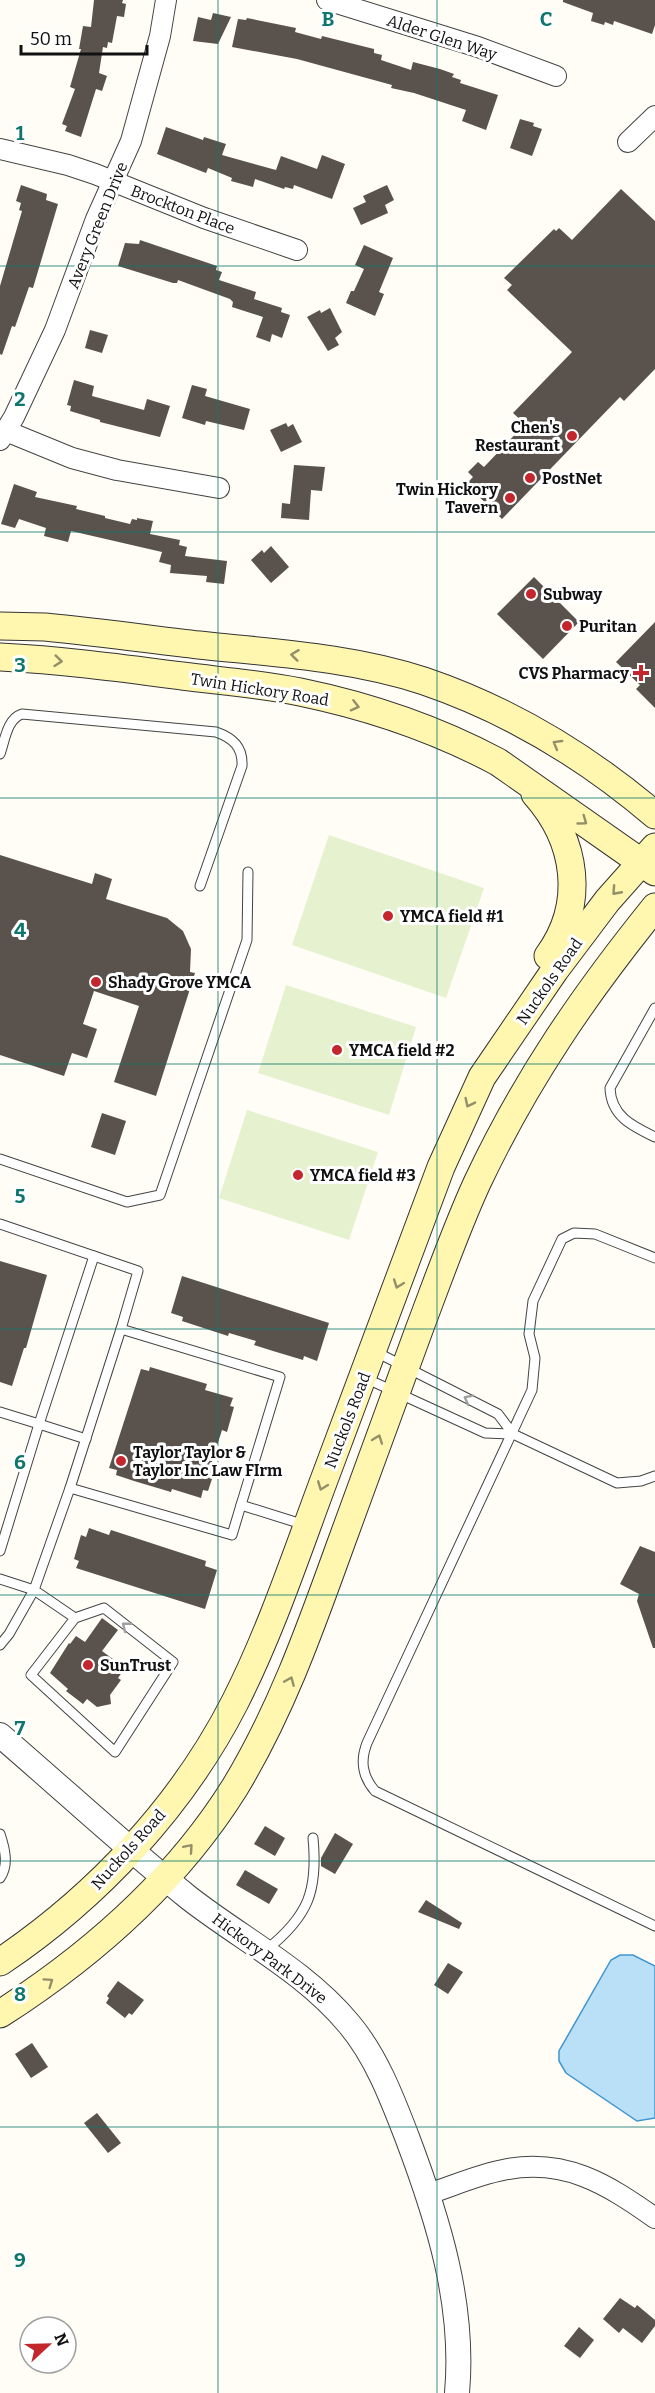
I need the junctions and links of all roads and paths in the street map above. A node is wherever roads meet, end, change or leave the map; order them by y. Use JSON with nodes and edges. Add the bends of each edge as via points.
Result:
{"nodes":[{"id":1,"x":166,"y":0,"type":"edge"},
{"id":2,"x":327,"y":0,"type":"edge"},
{"id":3,"x":556,"y":76,"type":"dead end"},
{"id":4,"x":655,"y":116,"type":"edge"},
{"id":5,"x":628,"y":142,"type":"dead end"},
{"id":6,"x":0,"y":149,"type":"edge"},
{"id":7,"x":113,"y":182,"type":"junction"},
{"id":8,"x":297,"y":250,"type":"dead end"},
{"id":9,"x":3,"y":435,"type":"edge"},
{"id":10,"x":219,"y":488,"type":"dead end"},
{"id":11,"x":0,"y":626,"type":"edge"},
{"id":12,"x":0,"y":657,"type":"edge"},
{"id":13,"x":0,"y":754,"type":"edge"},
{"id":14,"x":498,"y":762,"type":"junction"},
{"id":15,"x":655,"y":815,"type":"edge"},
{"id":16,"x":651,"y":861,"type":"edge"},
{"id":17,"x":248,"y":872,"type":"dead end"},
{"id":18,"x":200,"y":886,"type":"dead end"},
{"id":19,"x":655,"y":906,"type":"edge"},
{"id":20,"x":655,"y":1008,"type":"edge"},
{"id":21,"x":482,"y":1077,"type":"junction"},
{"id":22,"x":655,"y":1137,"type":"edge"},
{"id":23,"x":0,"y":1159,"type":"edge"},
{"id":24,"x":0,"y":1224,"type":"edge"},
{"id":25,"x":94,"y":1256,"type":"junction"},
{"id":26,"x":655,"y":1258,"type":"edge"},
{"id":27,"x":121,"y":1329,"type":"junction"},
{"id":28,"x":373,"y":1350,"type":"junction"},
{"id":29,"x":405,"y":1366,"type":"junction"},
{"id":30,"x":363,"y":1377,"type":"junction"},
{"id":31,"x":395,"y":1391,"type":"junction"},
{"id":32,"x":0,"y":1412,"type":"edge"},
{"id":33,"x":39,"y":1424,"type":"junction"},
{"id":34,"x":513,"y":1434,"type":"junction"},
{"id":35,"x":86,"y":1439,"type":"junction"},
{"id":36,"x":655,"y":1476,"type":"edge"},
{"id":37,"x":70,"y":1488,"type":"junction"},
{"id":38,"x":241,"y":1505,"type":"junction"},
{"id":39,"x":307,"y":1526,"type":"junction"},
{"id":40,"x":0,"y":1551,"type":"edge"},
{"id":41,"x":0,"y":1579,"type":"edge"},
{"id":42,"x":34,"y":1590,"type":"junction"},
{"id":43,"x":75,"y":1618,"type":"junction"},
{"id":44,"x":0,"y":1645,"type":"edge"},
{"id":45,"x":0,"y":1735,"type":"edge"},
{"id":46,"x":0,"y":1834,"type":"edge"},
{"id":47,"x":313,"y":1838,"type":"dead end"},
{"id":48,"x":131,"y":1850,"type":"junction"},
{"id":49,"x":164,"y":1877,"type":"junction"},
{"id":50,"x":0,"y":1878,"type":"edge"},
{"id":51,"x":655,"y":1926,"type":"edge"},
{"id":52,"x":265,"y":1951,"type":"junction"},
{"id":53,"x":0,"y":1962,"type":"edge"},
{"id":54,"x":0,"y":2014,"type":"edge"},
{"id":55,"x":428,"y":2194,"type":"junction"},
{"id":56,"x":655,"y":2218,"type":"edge"},
{"id":57,"x":457,"y":2393,"type":"edge"}],
"edges":[{"from":1,"to":7,"type":"street","name":"Avery Green Drive","via":[[132,141]]},
{"from":2,"to":3,"type":"street","name":"Alder Glen Way"},
{"from":4,"to":5,"type":"street"},
{"from":6,"to":7,"type":"street","name":"Brockton Place","via":[[68,165]]},
{"from":7,"to":8,"type":"street","name":"Brockton Place"},
{"from":7,"to":9,"type":"street","name":"Avery Green Drive","via":[[55,330]]},
{"from":9,"to":10,"type":"street","via":[[117,470]]},
{"from":15,"to":11,"type":"main road","name":"Twin Hickory Road","one_way":true,"via":[[556,743],[481,704],[421,681],[320,658],[45,627]]},
{"from":12,"to":14,"type":"main road","name":"Twin Hickory Road","one_way":true,"via":[[299,692],[406,722]]},
{"from":13,"to":18,"type":"lane","via":[[11,721],[22,714],[216,732],[234,740],[243,755],[242,766]]},
{"from":14,"to":16,"type":"main road","name":"Twin Hickory Road","one_way":true},
{"from":14,"to":21,"type":"main road","via":[[536,795],[550,813],[568,851],[572,890],[562,933],[520,995]]},
{"from":16,"to":21,"type":"main road","name":"Nuckols Road","one_way":true,"via":[[607,901]]},
{"from":17,"to":23,"type":"lane","via":[[247,940],[160,1195],[127,1202]]},
{"from":19,"to":29,"type":"main road","via":[[584,998],[515,1108],[448,1251]]},
{"from":20,"to":22,"type":"lane","via":[[610,1088],[610,1100],[628,1124]]},
{"from":21,"to":28,"type":"main road","name":"Nuckols Road","one_way":true,"via":[[441,1167]]},
{"from":24,"to":25,"type":"lane"},
{"from":25,"to":27,"type":"lane","via":[[138,1271]]},
{"from":25,"to":33,"type":"lane"},
{"from":26,"to":34,"type":"lane","via":[[595,1234],[574,1233],[562,1239],[533,1301],[529,1334],[535,1358],[532,1390]]},
{"from":27,"to":35,"type":"lane"},
{"from":27,"to":38,"type":"lane","via":[[280,1377]]},
{"from":28,"to":29,"type":"lane"},
{"from":28,"to":30,"type":"main road","name":"Nuckols Road"},
{"from":29,"to":31,"type":"main road"},
{"from":34,"to":29,"type":"lane","one_way":true,"via":[[498,1414]]},
{"from":30,"to":31,"type":"lane"},
{"from":30,"to":39,"type":"main road","name":"Nuckols Road","one_way":true},
{"from":31,"to":34,"type":"lane","via":[[485,1433]]},
{"from":49,"to":31,"type":"main road","one_way":true,"via":[[233,1790],[266,1732],[302,1650]]},
{"from":32,"to":33,"type":"lane"},
{"from":33,"to":35,"type":"lane"},
{"from":33,"to":40,"type":"lane"},
{"from":34,"to":36,"type":"lane","via":[[617,1483]]},
{"from":34,"to":51,"type":"lane","via":[[367,1743],[362,1766],[367,1783],[375,1791]]},
{"from":35,"to":37,"type":"lane"},
{"from":37,"to":38,"type":"lane","via":[[232,1535]]},
{"from":37,"to":42,"type":"lane"},
{"from":38,"to":39,"type":"lane"},
{"from":39,"to":48,"type":"main road","name":"Nuckols Road","via":[[234,1702],[186,1781]]},
{"from":41,"to":42,"type":"lane"},
{"from":42,"to":43,"type":"lane"},
{"from":42,"to":44,"type":"lane"},
{"from":43,"to":43,"type":"lane","one_way":true,"via":[[31,1675],[115,1752],[173,1662],[104,1608]]},
{"from":45,"to":48,"type":"street","name":"Hickory Park Drive"},
{"from":46,"to":50,"type":"lane","via":[[5,1853],[5,1870]]},
{"from":47,"to":52,"type":"lane","via":[[315,1865],[310,1898],[281,1938]]},
{"from":48,"to":49,"type":"street","name":"Hickory Park Drive"},
{"from":48,"to":53,"type":"main road","name":"Nuckols Road","via":[[60,1918]]},
{"from":49,"to":52,"type":"street","name":"Hickory Park Drive"},
{"from":54,"to":49,"type":"main road","one_way":true,"via":[[86,1953]]},
{"from":52,"to":55,"type":"street","name":"Hickory Park Drive","via":[[330,2002],[351,2026],[384,2081]]},
{"from":55,"to":56,"type":"street","via":[[500,2170],[555,2168],[606,2184]]},
{"from":55,"to":57,"type":"street","name":"Hickory Park Drive","via":[[455,2306]]}]}
